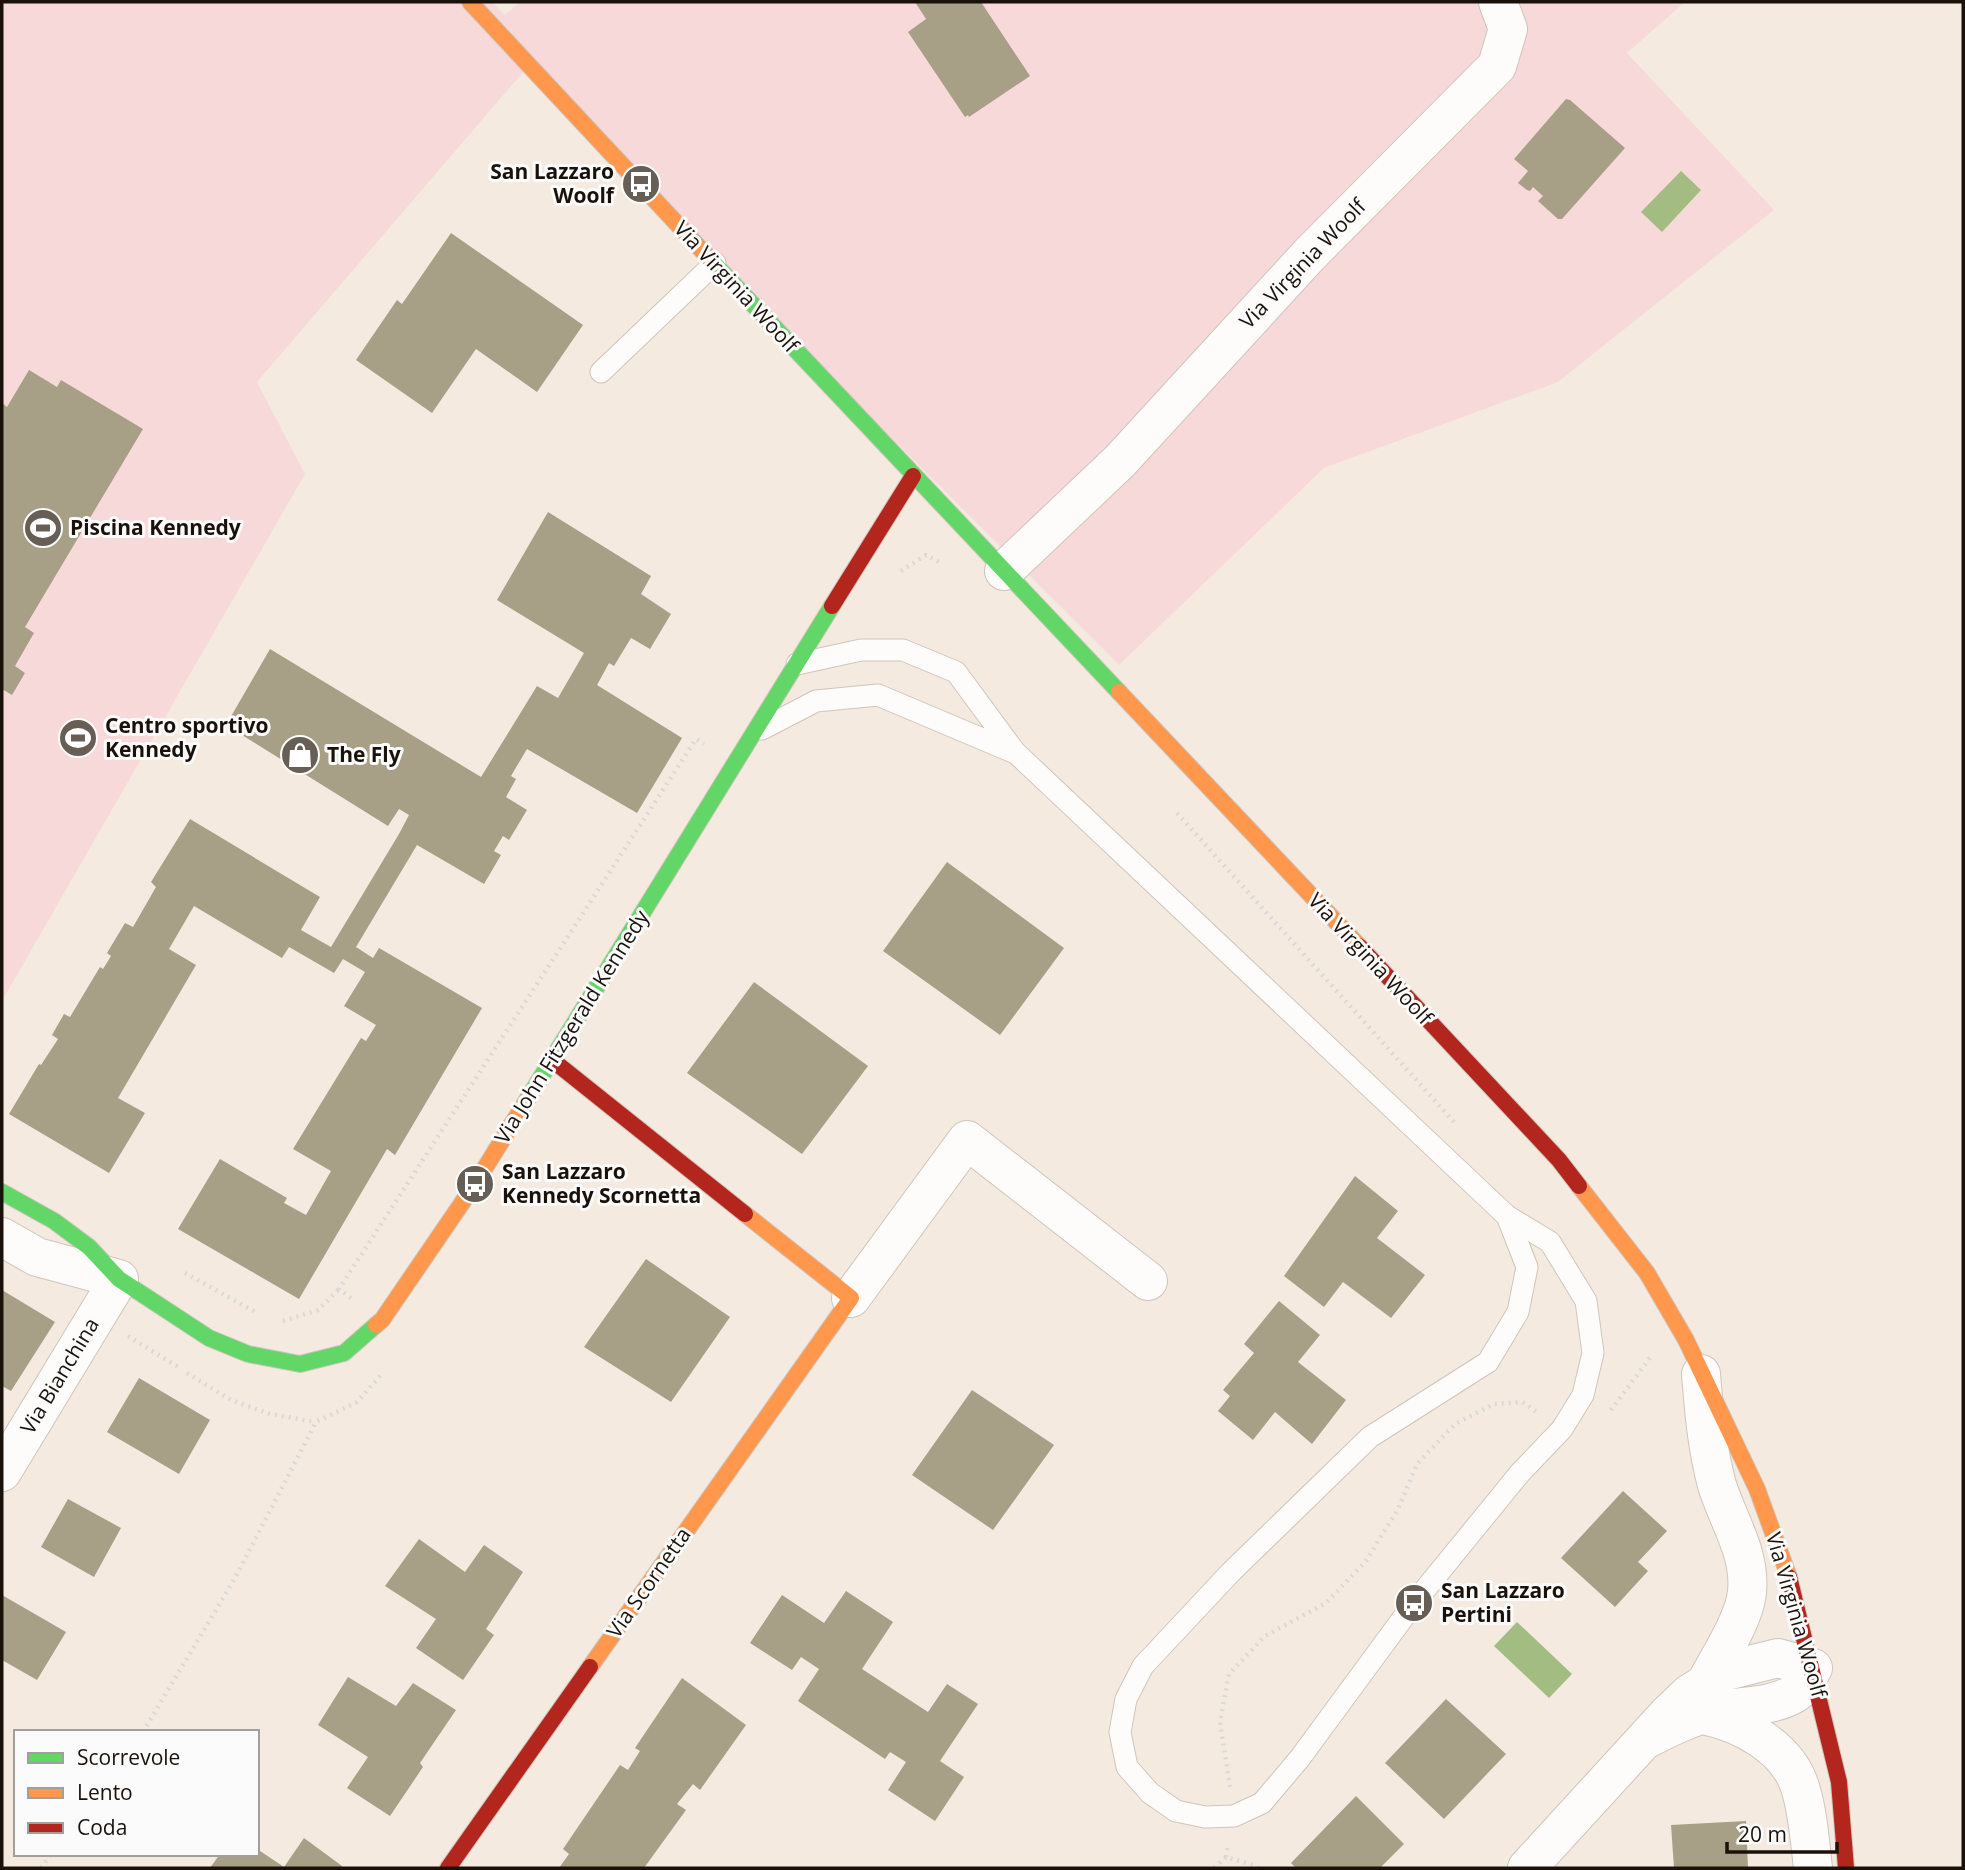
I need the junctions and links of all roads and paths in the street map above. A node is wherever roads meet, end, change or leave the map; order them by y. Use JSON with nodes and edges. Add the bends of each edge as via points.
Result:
{"nodes":[{"id":1,"x":470,"y":2,"type":"edge"},
{"id":2,"x":1498,"y":2,"type":"edge"},
{"id":3,"x":715,"y":263,"type":"junction"},
{"id":4,"x":601,"y":372,"type":"dead end"},
{"id":5,"x":914,"y":476,"type":"junction"},
{"id":6,"x":1004,"y":570,"type":"junction"},
{"id":7,"x":797,"y":664,"type":"junction"},
{"id":8,"x":753,"y":734,"type":"junction"},
{"id":9,"x":1015,"y":752,"type":"junction"},
{"id":10,"x":1168,"y":803,"type":"dead end"},
{"id":11,"x":551,"y":1059,"type":"junction"},
{"id":12,"x":1463,"y":1132,"type":"dead end"},
{"id":13,"x":2,"y":1192,"type":"edge"},
{"id":14,"x":1507,"y":1216,"type":"junction"},
{"id":15,"x":2,"y":1237,"type":"edge"},
{"id":16,"x":181,"y":1271,"type":"dead end"},
{"id":17,"x":119,"y":1279,"type":"junction"},
{"id":18,"x":1148,"y":1280,"type":"dead end"},
{"id":19,"x":339,"y":1289,"type":"dead end"},
{"id":20,"x":851,"y":1298,"type":"junction"},
{"id":21,"x":263,"y":1317,"type":"dead end"},
{"id":22,"x":275,"y":1323,"type":"dead end"},
{"id":23,"x":1694,"y":1357,"type":"junction"},
{"id":24,"x":1609,"y":1412,"type":"dead end"},
{"id":25,"x":316,"y":1422,"type":"dead end"},
{"id":26,"x":1562,"y":1429,"type":"junction"},
{"id":27,"x":2,"y":1472,"type":"edge"},
{"id":28,"x":1813,"y":1668,"type":"junction"},
{"id":29,"x":1703,"y":1699,"type":"junction"},
{"id":30,"x":144,"y":1730,"type":"edge"},
{"id":31,"x":1234,"y":1816,"type":"junction"},
{"id":32,"x":1226,"y":1857,"type":"junction"},
{"id":33,"x":448,"y":1868,"type":"edge"},
{"id":34,"x":1214,"y":1868,"type":"edge"},
{"id":35,"x":1258,"y":1868,"type":"edge"},
{"id":36,"x":1527,"y":1868,"type":"edge"},
{"id":37,"x":1813,"y":1868,"type":"edge"},
{"id":38,"x":1846,"y":1868,"type":"edge"}],
"edges":[{"from":1,"to":3,"type":"street","name":"Via Virginia Woolf"},
{"from":2,"to":6,"type":"street","name":"Via Virginia Woolf","via":[[1508,29],[1497,66],[1309,255],[1120,461]]},
{"from":3,"to":4,"type":"lane"},
{"from":3,"to":5,"type":"street","name":"Via Virginia Woolf"},
{"from":5,"to":6,"type":"street","name":"Via Virginia Woolf"},
{"from":5,"to":7,"type":"street","name":"Via John Fitzgerald Kennedy"},
{"from":6,"to":23,"type":"street","name":"Via Virginia Woolf","via":[[1559,1160],[1647,1273]]},
{"from":7,"to":8,"type":"street","name":"Via John Fitzgerald Kennedy"},
{"from":7,"to":9,"type":"lane","via":[[861,650],[903,650],[956,672]]},
{"from":8,"to":9,"type":"lane","via":[[816,701],[878,695]]},
{"from":8,"to":11,"type":"street","name":"Via John Fitzgerald Kennedy"},
{"from":9,"to":14,"type":"lane"},
{"from":10,"to":12,"type":"path"},
{"from":11,"to":17,"type":"street","name":"Via John Fitzgerald Kennedy","via":[[412,1280],[382,1320],[344,1353],[300,1364],[248,1354],[209,1338]]},
{"from":11,"to":20,"type":"street"},
{"from":13,"to":17,"type":"street","name":"Via John Fitzgerald Kennedy","via":[[54,1221]]},
{"from":14,"to":26,"type":"lane","via":[[1550,1242],[1586,1301],[1593,1353],[1583,1395]]},
{"from":14,"to":31,"type":"lane","via":[[1527,1267],[1518,1312],[1488,1362],[1370,1437],[1231,1572],[1143,1666],[1126,1699],[1120,1732],[1127,1767],[1150,1793],[1177,1811],[1205,1817]]},
{"from":15,"to":17,"type":"street","name":"Via John Fitzgerald Kennedy","via":[[37,1257]]},
{"from":16,"to":21,"type":"path"},
{"from":17,"to":27,"type":"street","name":"Via Bianchina"},
{"from":18,"to":20,"type":"street","name":"Via Scornetta","via":[[967,1140]]},
{"from":19,"to":22,"type":"path","via":[[318,1310]]},
{"from":20,"to":33,"type":"street","name":"Via Scornetta"},
{"from":23,"to":24,"type":"path","via":[[1657,1348]]},
{"from":23,"to":28,"type":"street","name":"Via Virginia Woolf","via":[[1757,1489],[1789,1577]]},
{"from":23,"to":29,"type":"street","name":"Via Virginia Woolf","via":[[1718,1487],[1744,1552],[1747,1593]]},
{"from":25,"to":30,"type":"path","via":[[235,1578]]},
{"from":26,"to":31,"type":"lane","via":[[1414,1603],[1262,1803]]},
{"from":26,"to":31,"type":"path","via":[[1522,1402],[1494,1404],[1455,1424],[1418,1464],[1398,1509],[1366,1561],[1326,1603],[1265,1636],[1229,1674],[1220,1722]]},
{"from":28,"to":29,"type":"street","via":[[1770,1659],[1726,1671]]},
{"from":28,"to":38,"type":"street","name":"Via Virginia Woolf","via":[[1839,1782]]},
{"from":29,"to":36,"type":"street","via":[[1668,1714]]},
{"from":29,"to":37,"type":"street","via":[[1765,1742],[1792,1771],[1800,1787]]},
{"from":31,"to":32,"type":"path"},
{"from":32,"to":34,"type":"path"},
{"from":32,"to":35,"type":"path"}]}
